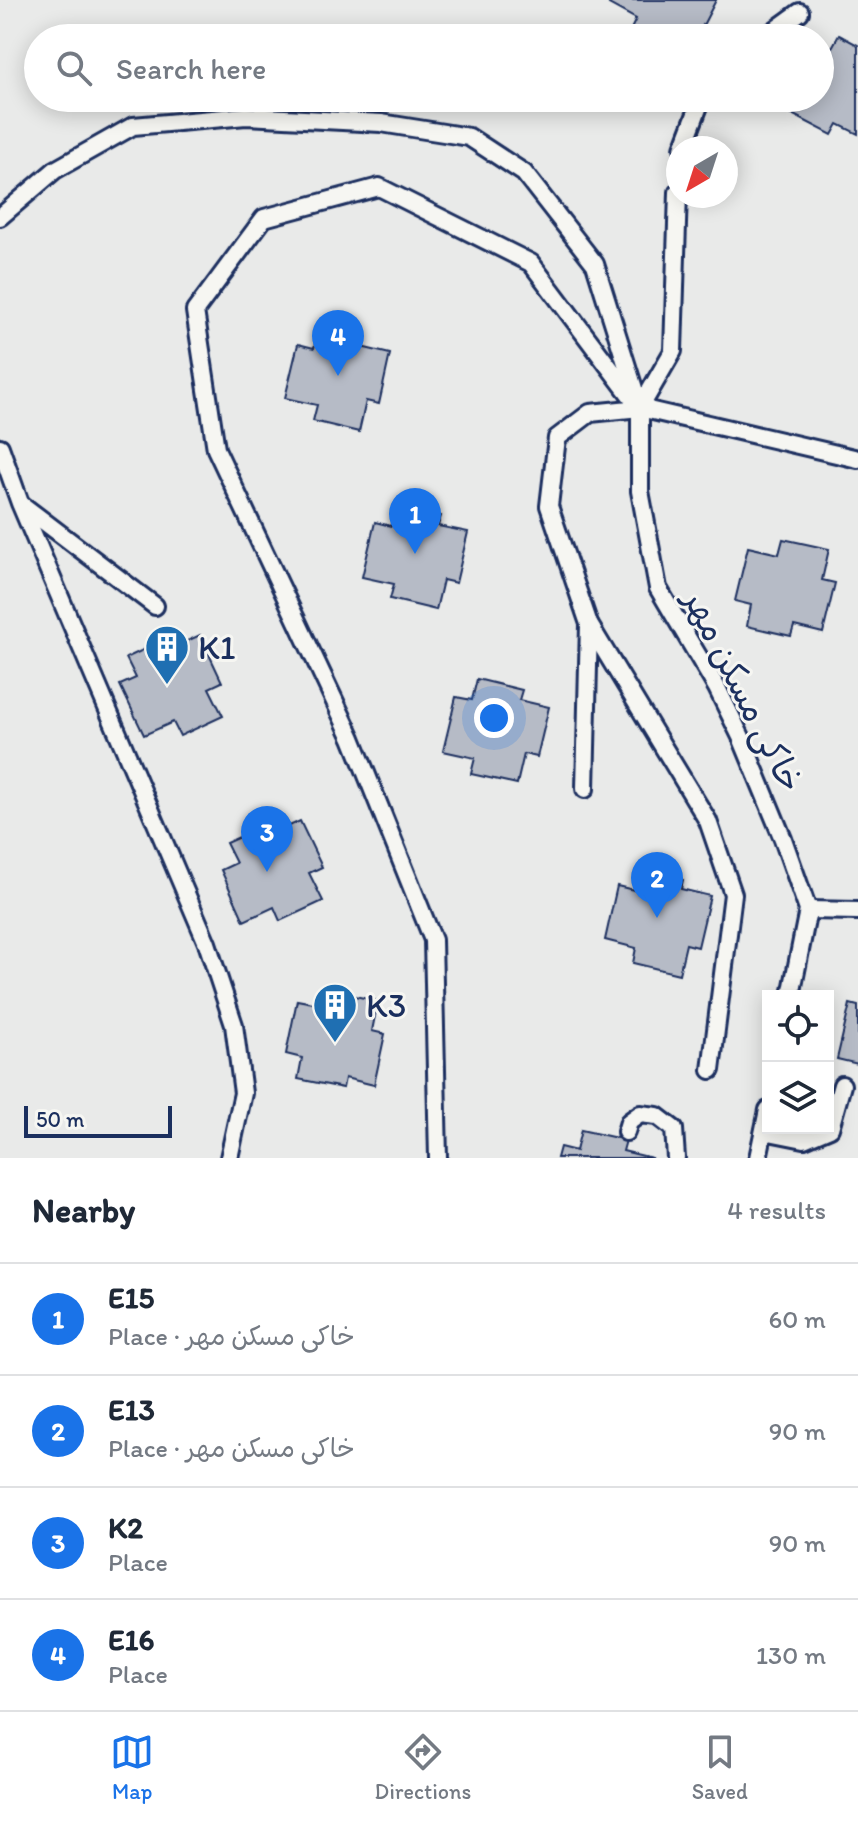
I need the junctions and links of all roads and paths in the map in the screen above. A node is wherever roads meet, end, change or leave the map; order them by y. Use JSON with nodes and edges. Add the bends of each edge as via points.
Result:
{"nodes":[{"id":1,"x":800,"y":12,"type":"dead end"},
{"id":2,"x":783,"y":24,"type":"edge"},
{"id":3,"x":697,"y":112,"type":"edge"},
{"id":4,"x":688,"y":136,"type":"edge"},
{"id":5,"x":677,"y":208,"type":"edge"},
{"id":6,"x":0,"y":217,"type":"edge"},
{"id":7,"x":640,"y":408,"type":"junction"},
{"id":8,"x":0,"y":447,"type":"edge"},
{"id":9,"x":858,"y":459,"type":"edge"},
{"id":10,"x":20,"y":503,"type":"junction"},
{"id":11,"x":155,"y":606,"type":"dead end"},
{"id":12,"x":589,"y":624,"type":"junction"},
{"id":13,"x":585,"y":789,"type":"dead end"},
{"id":14,"x":808,"y":910,"type":"junction"},
{"id":15,"x":858,"y":911,"type":"edge"},
{"id":16,"x":792,"y":990,"type":"edge"},
{"id":17,"x":711,"y":1070,"type":"dead end"},
{"id":18,"x":842,"y":1085,"type":"dead end"},
{"id":19,"x":834,"y":1114,"type":"edge"},
{"id":20,"x":626,"y":1132,"type":"dead end"},
{"id":21,"x":763,"y":1134,"type":"edge"},
{"id":22,"x":779,"y":1134,"type":"edge"},
{"id":23,"x":816,"y":1134,"type":"edge"},
{"id":24,"x":229,"y":1158,"type":"edge"},
{"id":25,"x":438,"y":1158,"type":"edge"},
{"id":26,"x":676,"y":1158,"type":"edge"},
{"id":27,"x":758,"y":1158,"type":"edge"}],
"edges":[{"from":1,"to":2,"type":"street"},
{"from":3,"to":4,"type":"street"},
{"from":5,"to":7,"type":"street","via":[[673,351]]},
{"from":6,"to":7,"type":"street","via":[[55,170],[133,126],[246,116],[381,123],[469,137],[524,173],[595,264]]},
{"from":7,"to":9,"type":"street"},
{"from":7,"to":12,"type":"street","via":[[590,413],[557,438],[549,506]]},
{"from":7,"to":14,"type":"street","name":"خاکی مسکن مهر","via":[[640,491],[658,588],[741,737]]},
{"from":7,"to":25,"type":"street","via":[[531,263],[379,187],[264,218],[195,311],[216,449],[352,738],[433,940]]},
{"from":8,"to":10,"type":"street"},
{"from":10,"to":11,"type":"street"},
{"from":10,"to":24,"type":"street","via":[[207,943],[234,1025],[243,1093]]},
{"from":12,"to":13,"type":"street"},
{"from":12,"to":17,"type":"street","via":[[708,821],[733,894]]},
{"from":14,"to":15,"type":"street"},
{"from":14,"to":16,"type":"street"},
{"from":18,"to":19,"type":"street"},
{"from":20,"to":26,"type":"street","via":[[640,1114],[657,1116],[674,1129]]},
{"from":21,"to":27,"type":"street"},
{"from":22,"to":23,"type":"street","via":[[804,1139]]}]}
